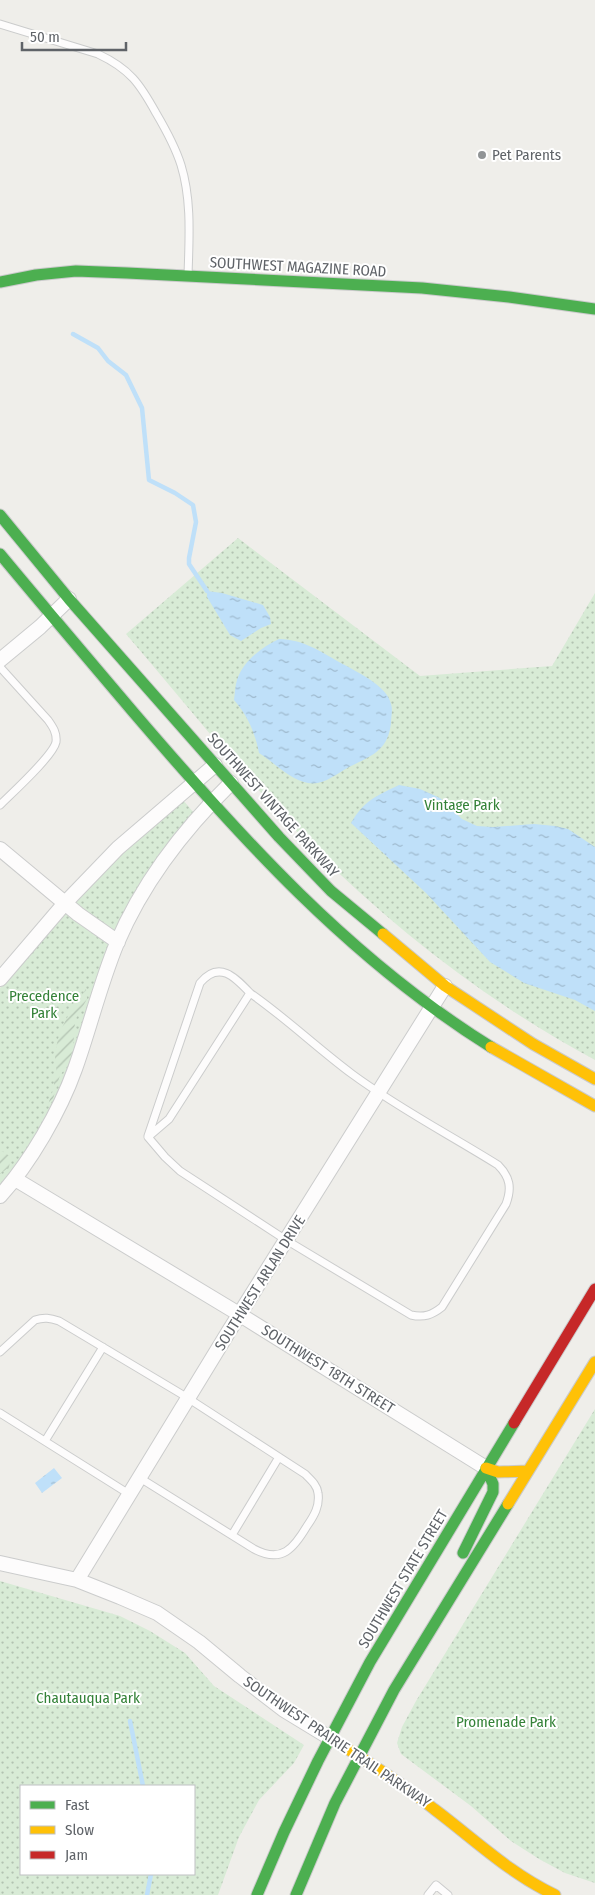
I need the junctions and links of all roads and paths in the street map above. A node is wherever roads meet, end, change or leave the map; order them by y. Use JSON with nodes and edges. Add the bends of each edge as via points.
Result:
{"nodes":[{"id":1,"x":0,"y":24,"type":"edge"},
{"id":2,"x":188,"y":276,"type":"junction"},
{"id":3,"x":0,"y":282,"type":"edge"},
{"id":4,"x":595,"y":309,"type":"edge"},
{"id":5,"x":0,"y":515,"type":"edge"},
{"id":6,"x":0,"y":554,"type":"edge"},
{"id":7,"x":69,"y":599,"type":"junction"},
{"id":8,"x":51,"y":616,"type":"junction"},
{"id":9,"x":0,"y":660,"type":"edge"},
{"id":10,"x":0,"y":667,"type":"edge"},
{"id":11,"x":215,"y":765,"type":"junction"},
{"id":12,"x":194,"y":782,"type":"junction"},
{"id":13,"x":231,"y":783,"type":"junction"},
{"id":14,"x":212,"y":802,"type":"junction"},
{"id":15,"x":0,"y":805,"type":"edge"},
{"id":16,"x":0,"y":849,"type":"edge"},
{"id":17,"x":65,"y":903,"type":"junction"},
{"id":18,"x":118,"y":942,"type":"junction"},
{"id":19,"x":0,"y":979,"type":"edge"},
{"id":20,"x":445,"y":986,"type":"junction"},
{"id":21,"x":250,"y":993,"type":"junction"},
{"id":22,"x":432,"y":1007,"type":"junction"},
{"id":23,"x":595,"y":1079,"type":"edge"},
{"id":24,"x":379,"y":1092,"type":"junction"},
{"id":25,"x":595,"y":1106,"type":"edge"},
{"id":26,"x":148,"y":1137,"type":"junction"},
{"id":27,"x":15,"y":1179,"type":"junction"},
{"id":28,"x":0,"y":1196,"type":"edge"},
{"id":29,"x":286,"y":1240,"type":"junction"},
{"id":30,"x":595,"y":1289,"type":"edge"},
{"id":31,"x":240,"y":1314,"type":"junction"},
{"id":32,"x":103,"y":1347,"type":"junction"},
{"id":33,"x":0,"y":1352,"type":"edge"},
{"id":34,"x":595,"y":1362,"type":"edge"},
{"id":35,"x":188,"y":1398,"type":"junction"},
{"id":36,"x":0,"y":1413,"type":"edge"},
{"id":37,"x":46,"y":1441,"type":"junction"},
{"id":38,"x":279,"y":1457,"type":"junction"},
{"id":39,"x":486,"y":1468,"type":"junction"},
{"id":40,"x":528,"y":1471,"type":"junction"},
{"id":41,"x":140,"y":1478,"type":"junction"},
{"id":42,"x":129,"y":1494,"type":"junction"},
{"id":43,"x":232,"y":1535,"type":"junction"},
{"id":44,"x":0,"y":1563,"type":"edge"},
{"id":45,"x":77,"y":1580,"type":"junction"},
{"id":46,"x":430,"y":1628,"type":"junction"},
{"id":47,"x":330,"y":1738,"type":"junction"},
{"id":48,"x":358,"y":1755,"type":"junction"},
{"id":49,"x":257,"y":1895,"type":"edge"},
{"id":50,"x":296,"y":1895,"type":"edge"},
{"id":51,"x":428,"y":1895,"type":"edge"},
{"id":52,"x":448,"y":1895,"type":"edge"},
{"id":53,"x":556,"y":1895,"type":"edge"}],
"edges":[{"from":1,"to":2,"type":"lane","via":[[98,54],[113,61],[137,81],[172,142],[181,165],[190,214]]},
{"from":2,"to":3,"type":"street","name":"SOUTHWEST MAGAZINE ROAD","via":[[76,271]]},
{"from":2,"to":4,"type":"street","name":"SOUTHWEST MAGAZINE ROAD","via":[[422,288]]},
{"from":5,"to":7,"type":"street","name":"SOUTHWEST VINTAGE PARKWAY"},
{"from":6,"to":8,"type":"street"},
{"from":7,"to":8,"type":"street"},
{"from":7,"to":11,"type":"street","name":"SOUTHWEST VINTAGE PARKWAY"},
{"from":8,"to":9,"type":"street"},
{"from":8,"to":12,"type":"street"},
{"from":10,"to":15,"type":"lane","via":[[48,720],[56,739],[51,752]]},
{"from":11,"to":12,"type":"street"},
{"from":11,"to":13,"type":"street","name":"SOUTHWEST VINTAGE PARKWAY"},
{"from":12,"to":14,"type":"street"},
{"from":12,"to":17,"type":"street","via":[[118,848]]},
{"from":13,"to":14,"type":"street"},
{"from":13,"to":20,"type":"street","name":"SOUTHWEST VINTAGE PARKWAY","via":[[331,891]]},
{"from":14,"to":18,"type":"street","via":[[165,859]]},
{"from":14,"to":22,"type":"street","via":[[328,922]]},
{"from":16,"to":17,"type":"street"},
{"from":17,"to":18,"type":"street"},
{"from":17,"to":19,"type":"street"},
{"from":18,"to":27,"type":"street","via":[[72,1078]]},
{"from":20,"to":22,"type":"street","name":"SOUTHWEST ARLAN DRIVE"},
{"from":20,"to":23,"type":"street","name":"SOUTHWEST VINTAGE PARKWAY","via":[[533,1044]]},
{"from":21,"to":24,"type":"lane"},
{"from":21,"to":26,"type":"lane","via":[[169,1119]]},
{"from":21,"to":26,"type":"lane","via":[[237,979],[222,972],[212,973],[200,983]]},
{"from":22,"to":24,"type":"street","name":"SOUTHWEST ARLAN DRIVE"},
{"from":22,"to":25,"type":"street","via":[[522,1067]]},
{"from":24,"to":29,"type":"street","name":"SOUTHWEST ARLAN DRIVE"},
{"from":24,"to":29,"type":"lane","via":[[498,1165],[508,1178],[510,1195],[506,1204],[442,1307],[436,1313],[422,1317],[411,1315]]},
{"from":26,"to":29,"type":"lane","via":[[180,1171]]},
{"from":27,"to":28,"type":"street"},
{"from":27,"to":31,"type":"street","name":"SOUTHWEST 18TH STREET"},
{"from":29,"to":31,"type":"street","name":"SOUTHWEST ARLAN DRIVE"},
{"from":30,"to":39,"type":"street","name":"SOUTHWEST STATE STREET"},
{"from":31,"to":35,"type":"street","name":"SOUTHWEST ARLAN DRIVE"},
{"from":31,"to":39,"type":"street","name":"SOUTHWEST 18TH STREET"},
{"from":32,"to":33,"type":"lane","via":[[51,1318],[42,1318],[29,1323]]},
{"from":32,"to":35,"type":"lane"},
{"from":32,"to":37,"type":"lane"},
{"from":34,"to":40,"type":"street"},
{"from":35,"to":38,"type":"lane"},
{"from":35,"to":41,"type":"street","name":"SOUTHWEST ARLAN DRIVE"},
{"from":36,"to":37,"type":"lane"},
{"from":37,"to":42,"type":"lane"},
{"from":38,"to":43,"type":"lane"},
{"from":38,"to":43,"type":"lane","via":[[305,1474],[316,1487],[318,1506],[311,1521],[292,1548],[278,1554],[260,1552]]},
{"from":39,"to":40,"type":"street","via":[[498,1472]]},
{"from":39,"to":46,"type":"street","via":[[493,1484],[491,1498],[449,1581]]},
{"from":39,"to":47,"type":"street","name":"SOUTHWEST STATE STREET","via":[[370,1662]]},
{"from":40,"to":46,"type":"street"},
{"from":41,"to":42,"type":"street","name":"SOUTHWEST ARLAN DRIVE"},
{"from":41,"to":43,"type":"lane"},
{"from":42,"to":45,"type":"street","name":"SOUTHWEST ARLAN DRIVE"},
{"from":44,"to":45,"type":"street","name":"SOUTHWEST PRAIRIE TRAIL PARKWAY"},
{"from":45,"to":47,"type":"street","name":"SOUTHWEST PRAIRIE TRAIL PARKWAY","via":[[158,1613],[277,1705]]},
{"from":46,"to":48,"type":"street"},
{"from":47,"to":48,"type":"street","name":"SOUTHWEST PRAIRIE TRAIL PARKWAY"},
{"from":47,"to":49,"type":"street","name":"SOUTHWEST STATE STREET"},
{"from":48,"to":50,"type":"street"},
{"from":48,"to":53,"type":"street","name":"SOUTHWEST PRAIRIE TRAIL PARKWAY","via":[[436,1810],[505,1867]]},
{"from":51,"to":52,"type":"lane","via":[[436,1885]]}]}
